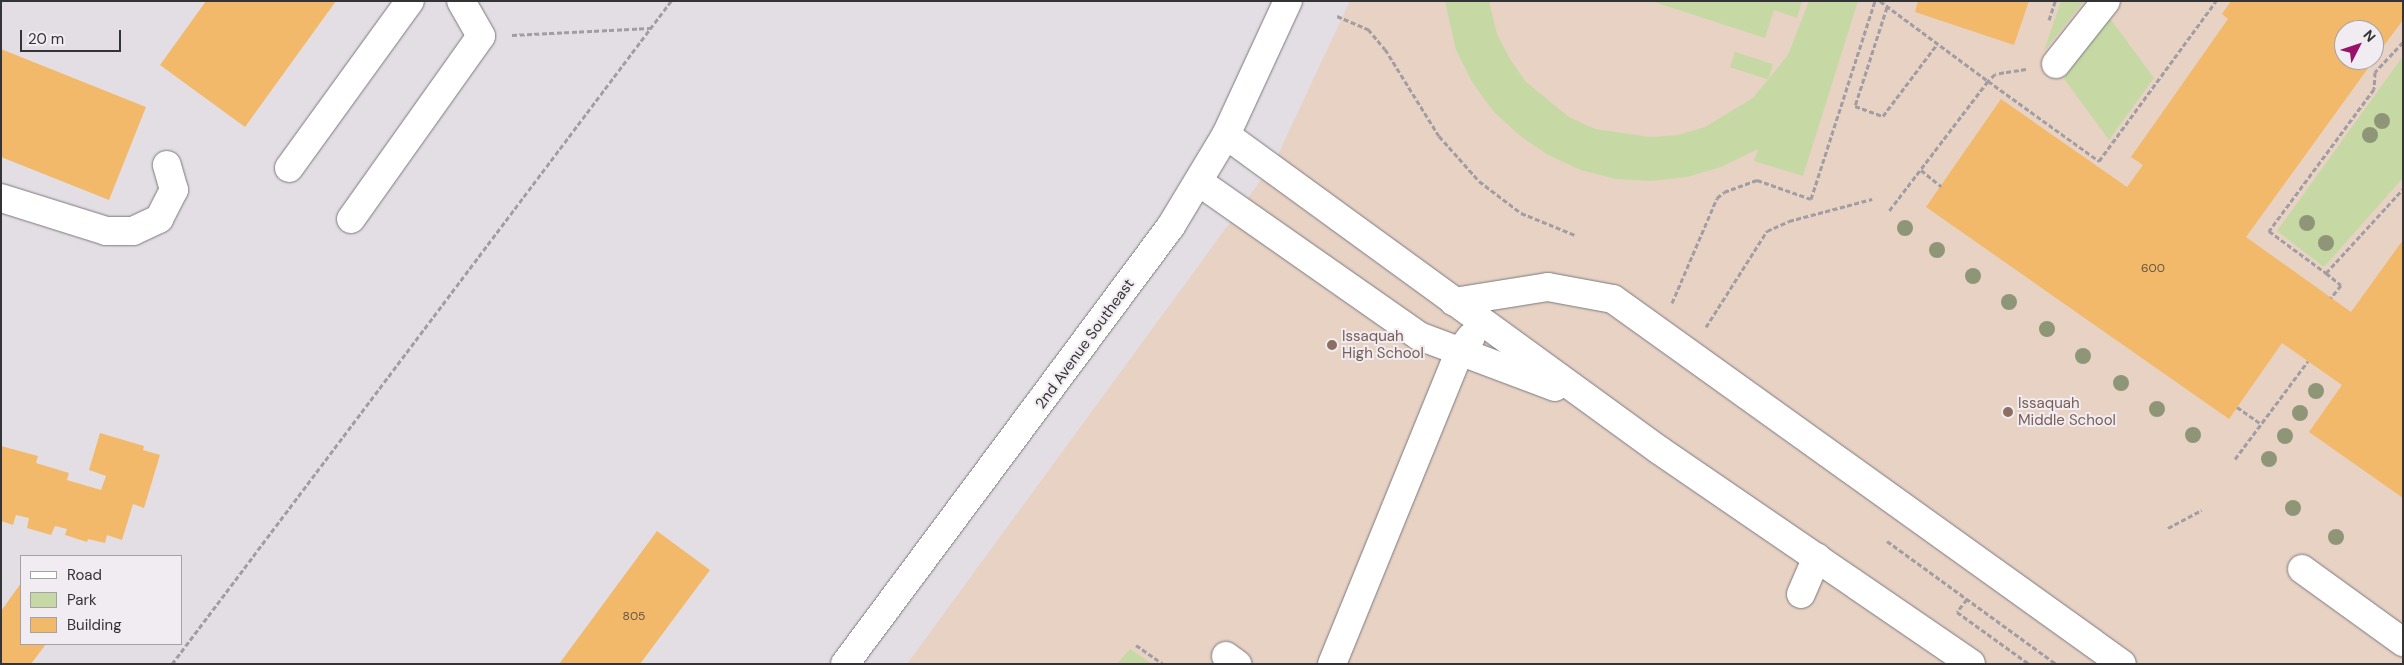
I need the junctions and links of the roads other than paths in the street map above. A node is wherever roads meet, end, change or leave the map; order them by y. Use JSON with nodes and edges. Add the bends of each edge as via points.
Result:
{"nodes":[{"id":1,"x":410,"y":1,"type":"edge"},
{"id":2,"x":461,"y":1,"type":"edge"},
{"id":3,"x":1288,"y":1,"type":"edge"},
{"id":4,"x":2106,"y":1,"type":"edge"},
{"id":5,"x":2056,"y":64,"type":"road end"},
{"id":6,"x":1226,"y":135,"type":"junction"},
{"id":7,"x":168,"y":166,"type":"dead end"},
{"id":8,"x":289,"y":168,"type":"dead end"},
{"id":9,"x":1199,"y":182,"type":"junction"},
{"id":10,"x":1,"y":198,"type":"edge"},
{"id":11,"x":351,"y":219,"type":"dead end"},
{"id":12,"x":1454,"y":302,"type":"junction"},
{"id":13,"x":1483,"y":323,"type":"junction"},
{"id":14,"x":1460,"y":351,"type":"junction"},
{"id":15,"x":1588,"y":400,"type":"junction"},
{"id":16,"x":1817,"y":557,"type":"junction"},
{"id":17,"x":2302,"y":568,"type":"dead end"},
{"id":18,"x":1801,"y":594,"type":"dead end"},
{"id":19,"x":2403,"y":642,"type":"edge"},
{"id":20,"x":2403,"y":648,"type":"edge"},
{"id":21,"x":845,"y":664,"type":"edge"},
{"id":22,"x":1332,"y":664,"type":"edge"},
{"id":23,"x":1970,"y":664,"type":"edge"},
{"id":24,"x":2122,"y":664,"type":"edge"},
{"id":25,"x":2392,"y":664,"type":"edge"}],
"edges":[{"from":1,"to":8,"type":"street"},
{"from":2,"to":11,"type":"street","via":[[481,36]]},
{"from":3,"to":6,"type":"street","name":"2nd Avenue Southeast"},
{"from":4,"to":5,"type":"street"},
{"from":6,"to":9,"type":"street","name":"2nd Avenue Southeast"},
{"from":6,"to":12,"type":"street"},
{"from":7,"to":10,"type":"street","via":[[174,190],[159,219],[132,231],[106,231]]},
{"from":9,"to":14,"type":"street","via":[[1419,336]]},
{"from":9,"to":21,"type":"street","name":"2nd Avenue Southeast","via":[[1085,345]]},
{"from":12,"to":13,"type":"street"},
{"from":12,"to":24,"type":"street","via":[[1548,288],[1613,299]]},
{"from":13,"to":14,"type":"street"},
{"from":13,"to":15,"type":"street"},
{"from":14,"to":15,"type":"street"},
{"from":14,"to":22,"type":"street"},
{"from":15,"to":16,"type":"street"},
{"from":16,"to":18,"type":"street"},
{"from":16,"to":23,"type":"street"},
{"from":17,"to":19,"type":"street"},
{"from":20,"to":25,"type":"street"}]}
